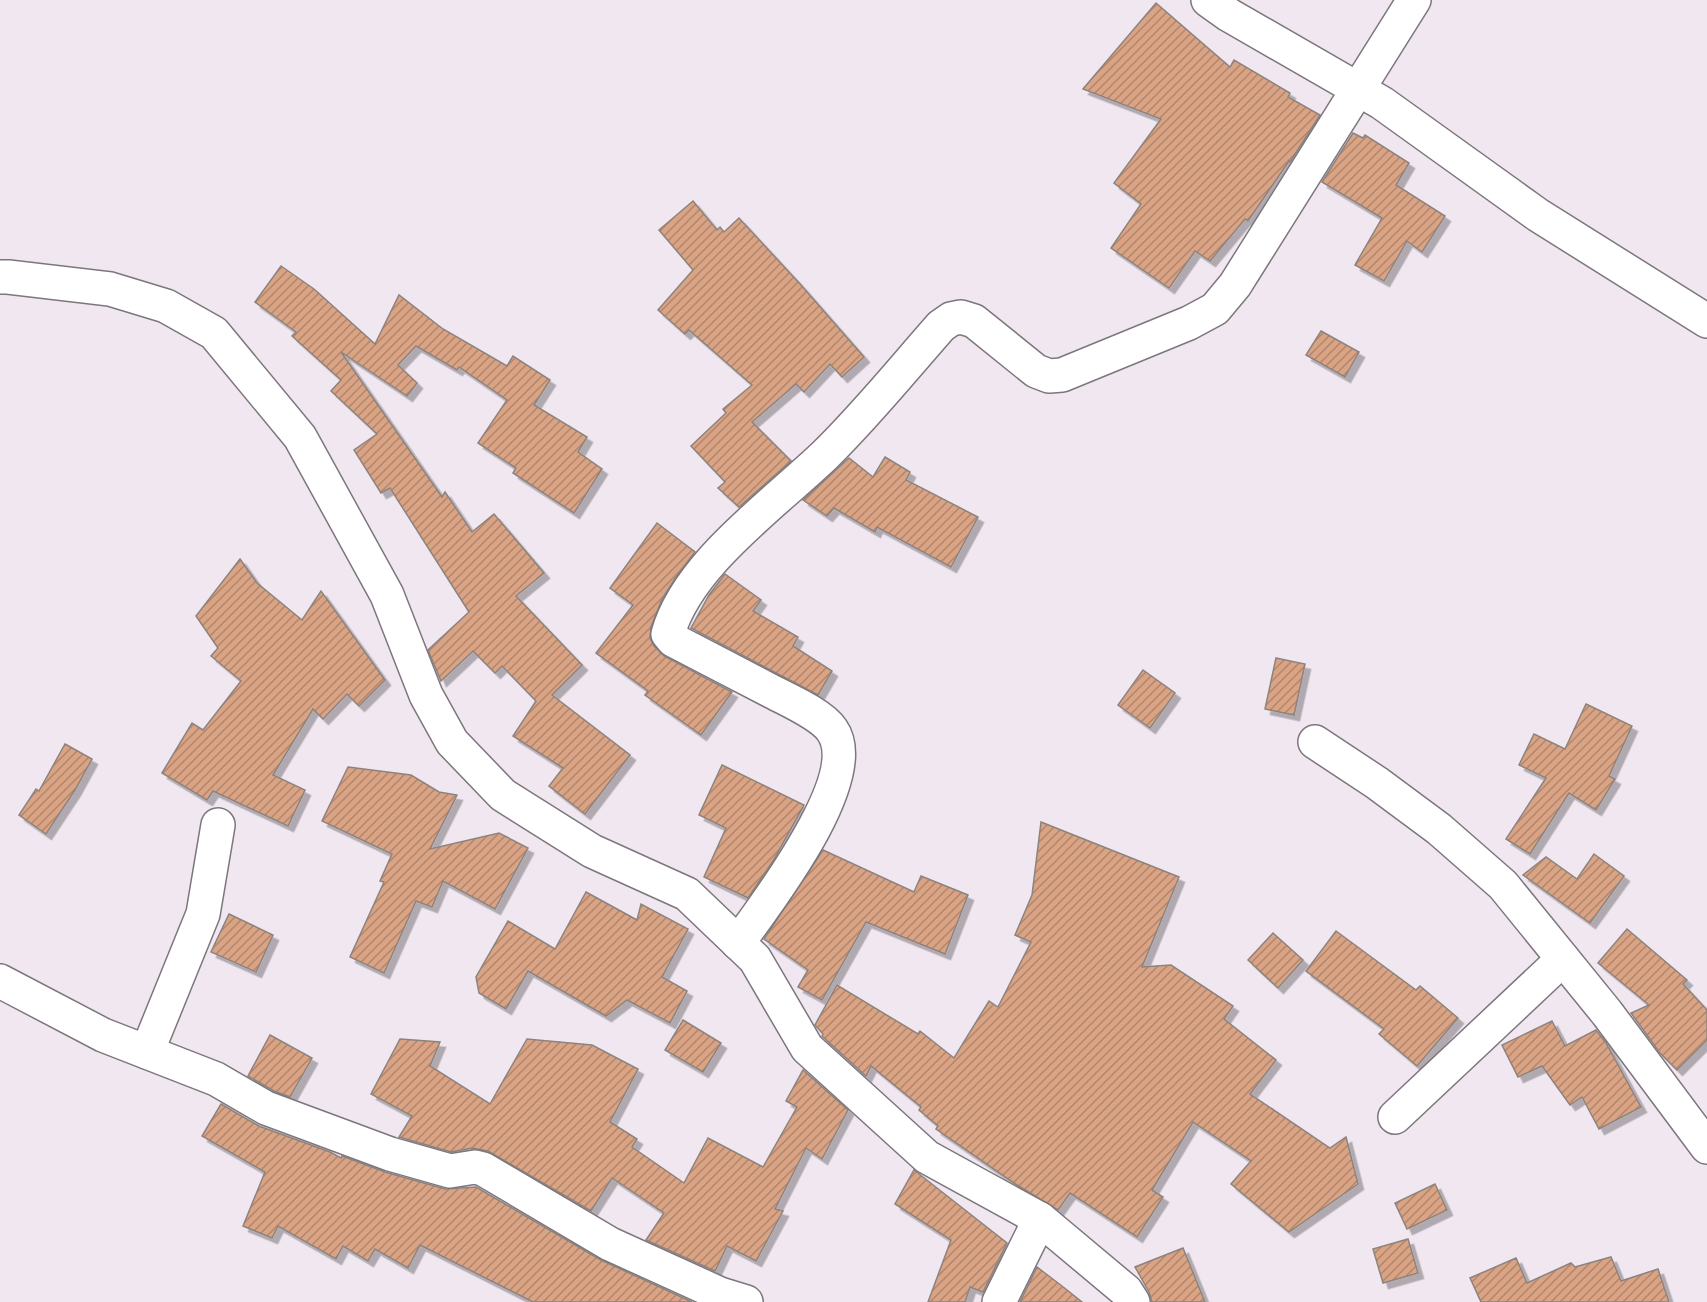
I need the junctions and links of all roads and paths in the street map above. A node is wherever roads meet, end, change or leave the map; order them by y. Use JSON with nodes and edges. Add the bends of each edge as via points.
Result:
{"nodes":[{"id":1,"x":1208,"y":0,"type":"edge"},
{"id":2,"x":1414,"y":0,"type":"edge"},
{"id":3,"x":1357,"y":89,"type":"junction"},
{"id":4,"x":0,"y":277,"type":"edge"},
{"id":5,"x":1707,"y":321,"type":"edge"},
{"id":6,"x":1315,"y":742,"type":"dead end"},
{"id":7,"x":218,"y":825,"type":"dead end"},
{"id":8,"x":738,"y":943,"type":"junction"},
{"id":9,"x":1563,"y":959,"type":"junction"},
{"id":10,"x":0,"y":981,"type":"edge"},
{"id":11,"x":147,"y":1052,"type":"junction"},
{"id":12,"x":1395,"y":1118,"type":"dead end"},
{"id":13,"x":1707,"y":1147,"type":"edge"},
{"id":14,"x":1040,"y":1220,"type":"junction"},
{"id":15,"x":746,"y":1302,"type":"edge"},
{"id":16,"x":999,"y":1302,"type":"edge"},
{"id":17,"x":1133,"y":1302,"type":"edge"}],
"edges":[{"from":1,"to":3,"type":"street"},
{"from":2,"to":3,"type":"street"},
{"from":3,"to":5,"type":"street","via":[[1538,215]]},
{"from":3,"to":8,"type":"street","via":[[1235,285],[1215,309],[1062,375],[1049,376],[974,321],[951,319],[826,453],[708,564],[672,618],[668,634],[811,711],[832,729],[840,750],[833,785],[811,834]]},
{"from":4,"to":8,"type":"street","via":[[110,290],[166,306],[214,333],[300,437],[387,595],[426,695],[452,742],[503,795],[592,851],[687,894]]},
{"from":6,"to":9,"type":"street","via":[[1439,828],[1472,856],[1503,885]]},
{"from":7,"to":11,"type":"street","via":[[203,914]]},
{"from":8,"to":14,"type":"street","via":[[754,959],[807,1048],[927,1157]]},
{"from":9,"to":12,"type":"street"},
{"from":9,"to":13,"type":"street"},
{"from":10,"to":11,"type":"street","via":[[103,1035]]},
{"from":11,"to":15,"type":"street","via":[[216,1079],[266,1108],[390,1154],[450,1171],[483,1169],[610,1244]]},
{"from":14,"to":16,"type":"street"},
{"from":14,"to":17,"type":"street","via":[[1126,1291]]}]}
